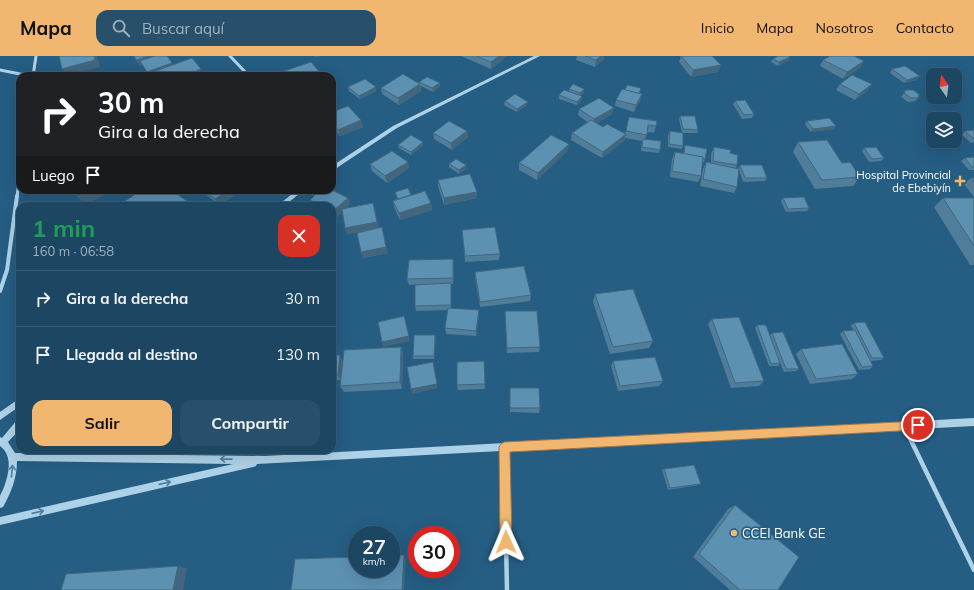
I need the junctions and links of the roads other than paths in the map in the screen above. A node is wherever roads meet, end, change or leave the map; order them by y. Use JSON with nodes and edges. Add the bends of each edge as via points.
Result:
{"nodes":[{"id":1,"x":36,"y":56,"type":"edge"},
{"id":2,"x":230,"y":56,"type":"edge"},
{"id":3,"x":538,"y":56,"type":"edge"},
{"id":4,"x":0,"y":70,"type":"edge"},
{"id":5,"x":34,"y":72,"type":"edge"},
{"id":6,"x":245,"y":72,"type":"edge"},
{"id":7,"x":16,"y":73,"type":"edge"},
{"id":8,"x":338,"y":166,"type":"edge"},
{"id":9,"x":17,"y":194,"type":"edge"},
{"id":10,"x":296,"y":194,"type":"edge"},
{"id":11,"x":285,"y":202,"type":"edge"},
{"id":12,"x":0,"y":291,"type":"edge"},
{"id":13,"x":16,"y":405,"type":"edge"},
{"id":14,"x":0,"y":416,"type":"edge"},
{"id":15,"x":974,"y":422,"type":"edge"},
{"id":16,"x":904,"y":426,"type":"junction"},
{"id":17,"x":16,"y":427,"type":"edge"},
{"id":18,"x":2,"y":441,"type":"edge"},
{"id":19,"x":504,"y":447,"type":"junction"},
{"id":20,"x":12,"y":456,"type":"junction"},
{"id":21,"x":265,"y":460,"type":"junction"},
{"id":22,"x":0,"y":504,"type":"edge"},
{"id":23,"x":0,"y":521,"type":"edge"},
{"id":24,"x":974,"y":570,"type":"edge"},
{"id":25,"x":507,"y":590,"type":"edge"}],
"edges":[{"from":1,"to":5,"type":"street"},
{"from":2,"to":6,"type":"street"},
{"from":3,"to":8,"type":"street","via":[[395,126]]},
{"from":4,"to":7,"type":"street"},
{"from":9,"to":12,"type":"street","via":[[7,270]]},
{"from":10,"to":11,"type":"street"},
{"from":13,"to":14,"type":"street"},
{"from":15,"to":16,"type":"street"},
{"from":16,"to":19,"type":"street"},
{"from":16,"to":24,"type":"street"},
{"from":17,"to":18,"type":"street"},
{"from":18,"to":20,"type":"street"},
{"from":19,"to":21,"type":"street"},
{"from":19,"to":25,"type":"street"},
{"from":21,"to":20,"type":"street","one_way":true},
{"from":22,"to":20,"type":"street","one_way":true,"via":[[8,489]]},
{"from":23,"to":21,"type":"street","one_way":true}]}
